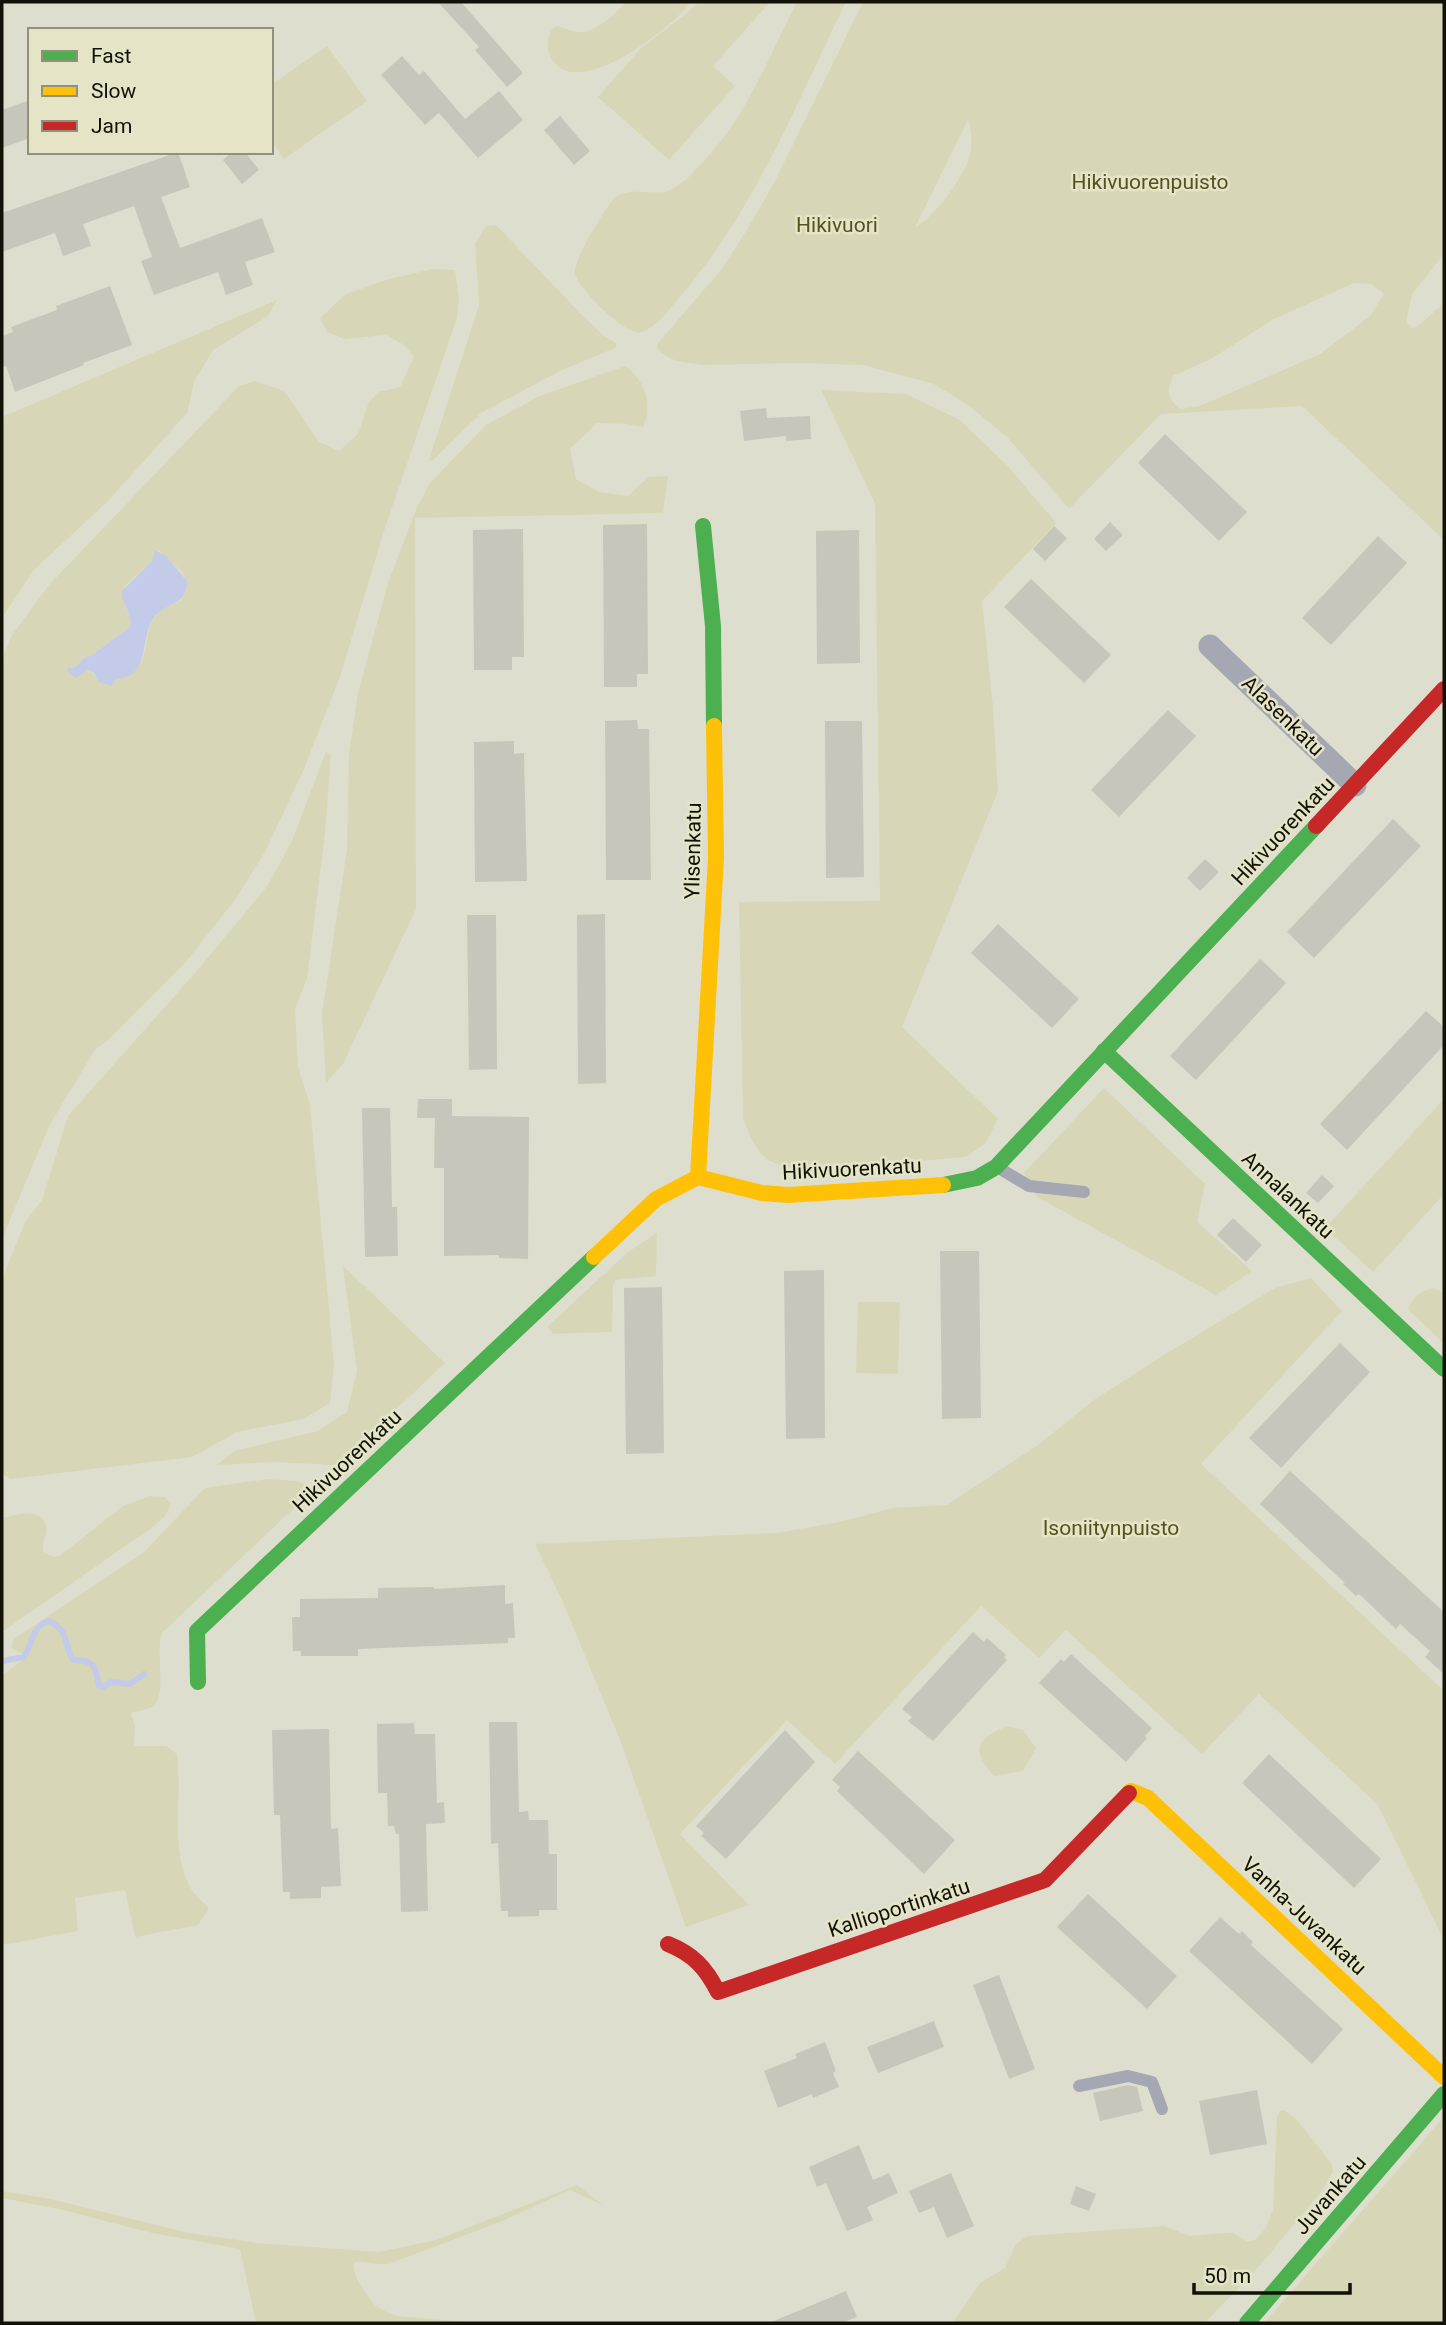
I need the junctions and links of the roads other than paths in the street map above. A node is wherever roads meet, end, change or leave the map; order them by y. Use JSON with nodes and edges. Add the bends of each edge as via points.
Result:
{"nodes":[{"id":1,"x":703,"y":526,"type":"dead end"},
{"id":2,"x":1210,"y":646,"type":"dead end"},
{"id":3,"x":1444,"y":689,"type":"edge"},
{"id":4,"x":1355,"y":785,"type":"junction"},
{"id":5,"x":1104,"y":1051,"type":"junction"},
{"id":6,"x":996,"y":1167,"type":"junction"},
{"id":7,"x":698,"y":1177,"type":"junction"},
{"id":8,"x":1084,"y":1192,"type":"dead end"},
{"id":9,"x":1444,"y":1369,"type":"edge"},
{"id":10,"x":198,"y":1682,"type":"dead end"},
{"id":11,"x":1131,"y":1791,"type":"joint"},
{"id":12,"x":668,"y":1944,"type":"dead end"},
{"id":13,"x":1444,"y":2077,"type":"edge"},
{"id":14,"x":1079,"y":2086,"type":"dead end"},
{"id":15,"x":1444,"y":2094,"type":"edge"},
{"id":16,"x":1162,"y":2109,"type":"dead end"},
{"id":17,"x":1247,"y":2323,"type":"edge"}],
"edges":[{"from":1,"to":7,"type":"street","name":"Ylisenkatu","via":[[713,626],[716,858]]},
{"from":2,"to":4,"type":"street","name":"Alasenkatu"},
{"from":3,"to":4,"type":"street","name":"Hikivuorenkatu"},
{"from":4,"to":5,"type":"street","name":"Hikivuorenkatu"},
{"from":5,"to":6,"type":"street","name":"Hikivuorenkatu"},
{"from":5,"to":9,"type":"street","name":"Annalankatu"},
{"from":6,"to":7,"type":"street","name":"Hikivuorenkatu","via":[[977,1178],[937,1186],[788,1195]]},
{"from":6,"to":8,"type":"lane","via":[[1029,1186]]},
{"from":7,"to":10,"type":"street","name":"Hikivuorenkatu","via":[[656,1199],[197,1631]]},
{"from":11,"to":12,"type":"street","name":"Kallioportinkatu","via":[[1045,1880],[718,1992],[705,1966],[690,1951]]},
{"from":11,"to":13,"type":"street","name":"Vanha-Juvankatu","via":[[1148,1797]]},
{"from":14,"to":16,"type":"lane","via":[[1128,2076],[1152,2082]]},
{"from":15,"to":17,"type":"street","name":"Juvankatu"}]}
